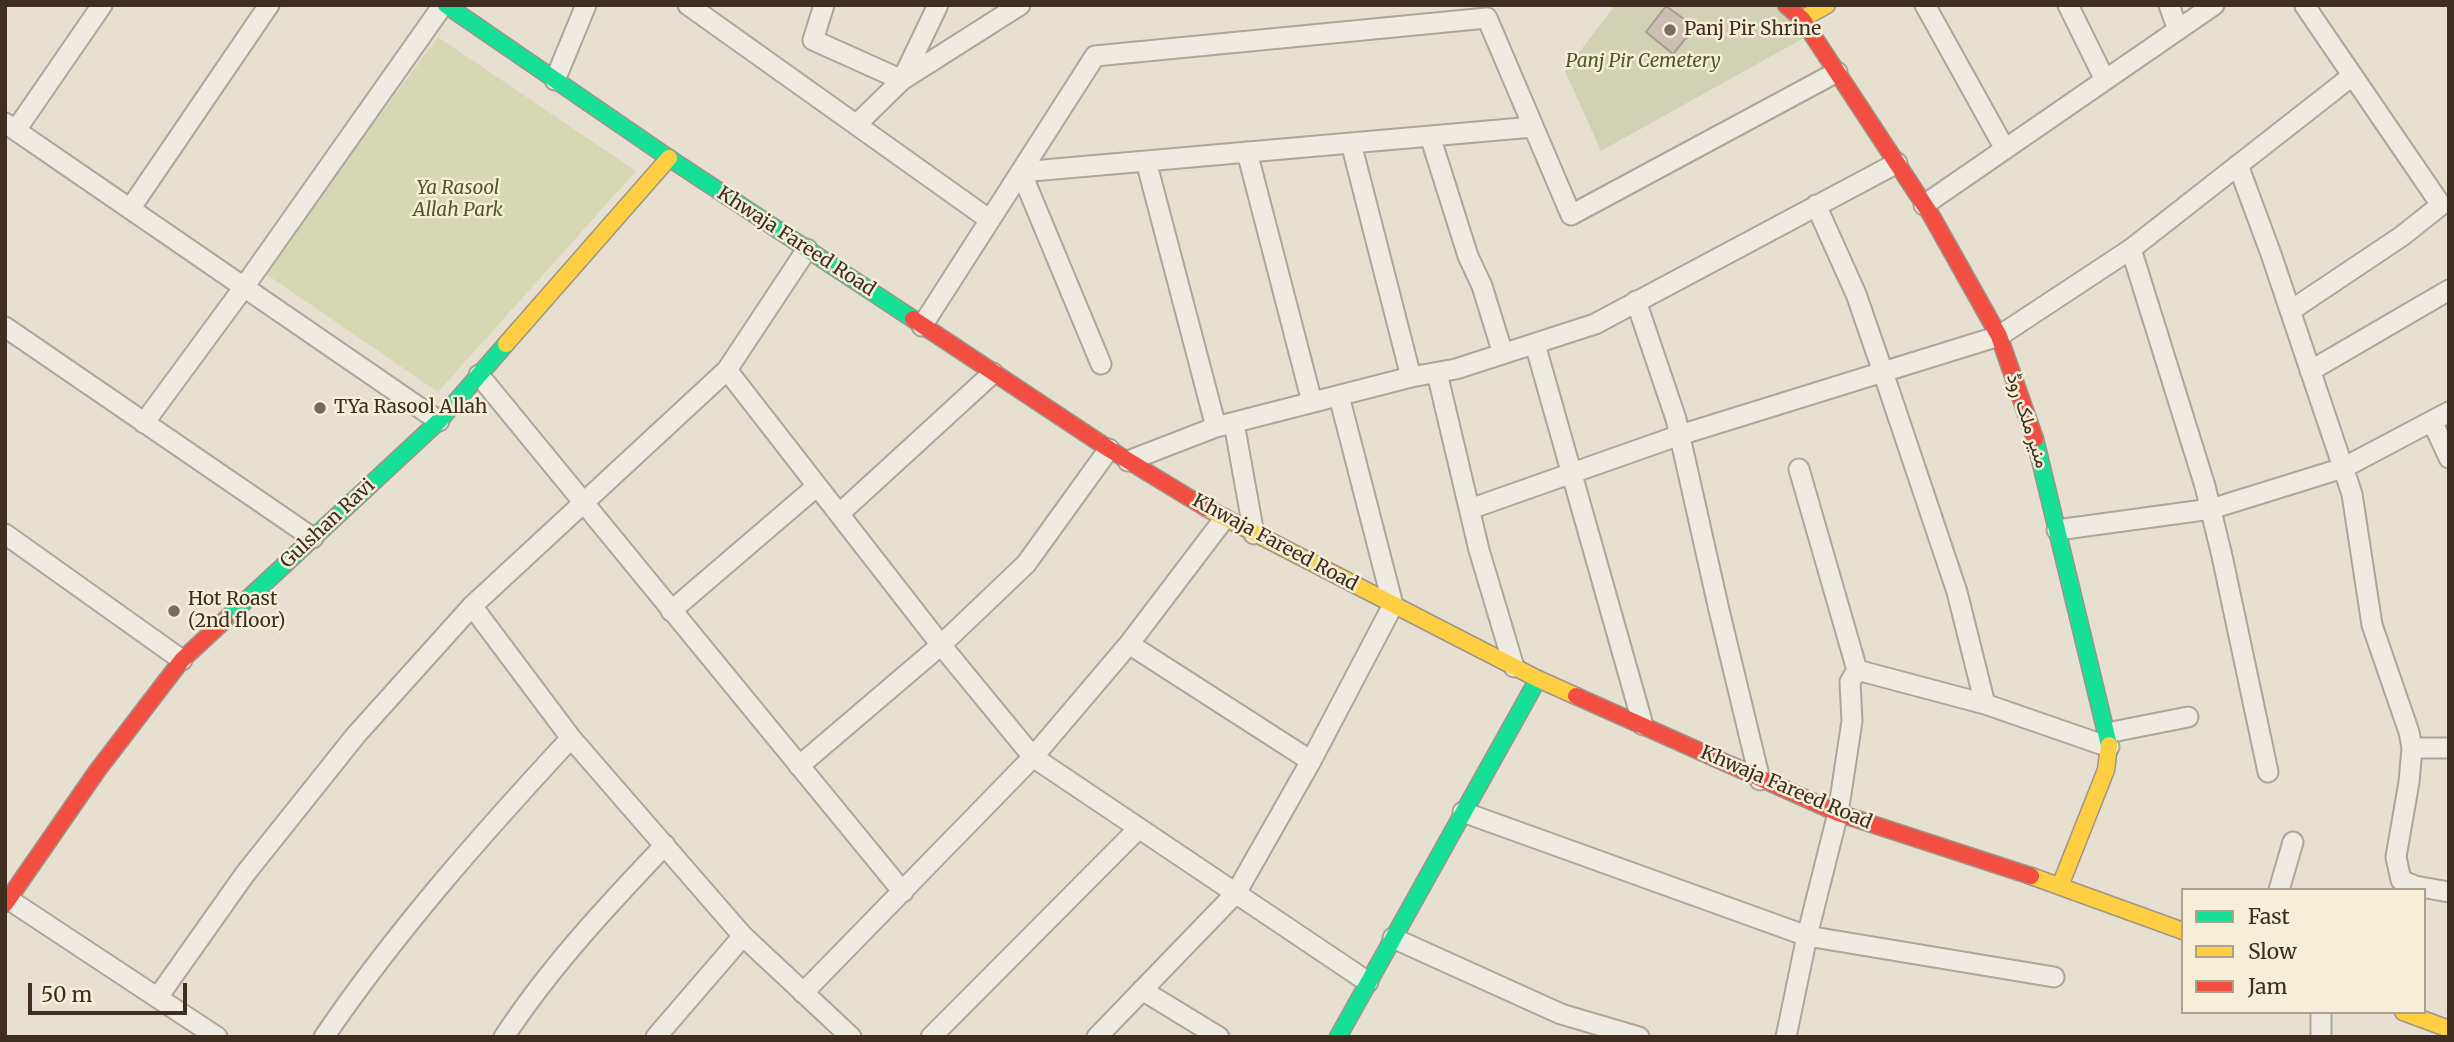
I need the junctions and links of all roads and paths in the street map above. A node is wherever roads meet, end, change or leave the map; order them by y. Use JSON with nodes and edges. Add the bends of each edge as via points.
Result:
{"nodes":[{"id":1,"x":102,"y":5,"type":"edge"},
{"id":2,"x":269,"y":5,"type":"edge"},
{"id":3,"x":445,"y":5,"type":"edge"},
{"id":4,"x":586,"y":5,"type":"edge"},
{"id":5,"x":824,"y":5,"type":"edge"},
{"id":6,"x":938,"y":5,"type":"edge"},
{"id":7,"x":1020,"y":5,"type":"edge"},
{"id":8,"x":1786,"y":5,"type":"edge"},
{"id":9,"x":1827,"y":5,"type":"edge"},
{"id":10,"x":1926,"y":5,"type":"edge"},
{"id":11,"x":2068,"y":5,"type":"edge"},
{"id":12,"x":2169,"y":5,"type":"edge"},
{"id":13,"x":2214,"y":5,"type":"edge"},
{"id":14,"x":2305,"y":6,"type":"edge"},
{"id":15,"x":699,"y":9,"type":"edge"},
{"id":16,"x":1797,"y":12,"type":"edge"},
{"id":17,"x":2178,"y":30,"type":"junction"},
{"id":18,"x":1837,"y":72,"type":"junction"},
{"id":19,"x":2352,"y":76,"type":"junction"},
{"id":20,"x":555,"y":80,"type":"junction"},
{"id":21,"x":902,"y":80,"type":"junction"},
{"id":22,"x":2105,"y":80,"type":"junction"},
{"id":23,"x":857,"y":124,"type":"junction"},
{"id":24,"x":11,"y":127,"type":"edge"},
{"id":25,"x":1533,"y":127,"type":"junction"},
{"id":26,"x":1430,"y":136,"type":"junction"},
{"id":27,"x":1352,"y":143,"type":"junction"},
{"id":28,"x":2005,"y":149,"type":"junction"},
{"id":29,"x":1247,"y":152,"type":"junction"},
{"id":30,"x":668,"y":158,"type":"junction"},
{"id":31,"x":1146,"y":161,"type":"junction"},
{"id":32,"x":1897,"y":163,"type":"junction"},
{"id":33,"x":2238,"y":165,"type":"junction"},
{"id":34,"x":1021,"y":172,"type":"junction"},
{"id":35,"x":2445,"y":202,"type":"edge"},
{"id":36,"x":1816,"y":205,"type":"junction"},
{"id":37,"x":1924,"y":205,"type":"junction"},
{"id":38,"x":130,"y":209,"type":"junction"},
{"id":39,"x":989,"y":220,"type":"junction"},
{"id":40,"x":807,"y":249,"type":"junction"},
{"id":41,"x":2131,"y":249,"type":"junction"},
{"id":42,"x":244,"y":287,"type":"junction"},
{"id":43,"x":2449,"y":290,"type":"edge"},
{"id":44,"x":1636,"y":301,"type":"junction"},
{"id":45,"x":2290,"y":311,"type":"junction"},
{"id":46,"x":922,"y":326,"type":"junction"},
{"id":47,"x":5,"y":327,"type":"edge"},
{"id":48,"x":1998,"y":336,"type":"junction"},
{"id":49,"x":1535,"y":344,"type":"junction"},
{"id":50,"x":1503,"y":354,"type":"junction"},
{"id":51,"x":1101,"y":364,"type":"dead end"},
{"id":52,"x":727,"y":370,"type":"junction"},
{"id":53,"x":2309,"y":371,"type":"junction"},
{"id":54,"x":1883,"y":372,"type":"junction"},
{"id":55,"x":993,"y":373,"type":"junction"},
{"id":56,"x":1437,"y":373,"type":"junction"},
{"id":57,"x":479,"y":376,"type":"junction"},
{"id":58,"x":1411,"y":377,"type":"junction"},
{"id":59,"x":1339,"y":396,"type":"junction"},
{"id":60,"x":1312,"y":402,"type":"junction"},
{"id":61,"x":2440,"y":417,"type":"edge"},
{"id":62,"x":439,"y":421,"type":"junction"},
{"id":63,"x":144,"y":423,"type":"junction"},
{"id":64,"x":1225,"y":425,"type":"junction"},
{"id":65,"x":1680,"y":435,"type":"junction"},
{"id":66,"x":1109,"y":449,"type":"junction"},
{"id":67,"x":2449,"y":458,"type":"edge"},
{"id":68,"x":1128,"y":461,"type":"junction"},
{"id":69,"x":2343,"y":468,"type":"junction"},
{"id":70,"x":1799,"y":469,"type":"dead end"},
{"id":71,"x":1573,"y":475,"type":"junction"},
{"id":72,"x":817,"y":486,"type":"junction"},
{"id":73,"x":583,"y":505,"type":"junction"},
{"id":74,"x":1470,"y":509,"type":"junction"},
{"id":75,"x":2211,"y":509,"type":"junction"},
{"id":76,"x":839,"y":514,"type":"junction"},
{"id":77,"x":1224,"y":519,"type":"junction"},
{"id":78,"x":2057,"y":530,"type":"junction"},
{"id":79,"x":5,"y":534,"type":"edge"},
{"id":80,"x":1254,"y":534,"type":"junction"},
{"id":81,"x":313,"y":538,"type":"junction"},
{"id":82,"x":1393,"y":605,"type":"junction"},
{"id":83,"x":472,"y":606,"type":"junction"},
{"id":84,"x":671,"y":611,"type":"junction"},
{"id":85,"x":1129,"y":644,"type":"junction"},
{"id":86,"x":941,"y":645,"type":"junction"},
{"id":87,"x":182,"y":660,"type":"junction"},
{"id":88,"x":1514,"y":667,"type":"junction"},
{"id":89,"x":1857,"y":670,"type":"junction"},
{"id":90,"x":1538,"y":679,"type":"junction"},
{"id":91,"x":1985,"y":704,"type":"junction"},
{"id":92,"x":2188,"y":716,"type":"dead end"},
{"id":93,"x":1643,"y":725,"type":"junction"},
{"id":94,"x":571,"y":738,"type":"junction"},
{"id":95,"x":2108,"y":740,"type":"junction"},
{"id":96,"x":2412,"y":748,"type":"junction"},
{"id":97,"x":2449,"y":748,"type":"edge"},
{"id":98,"x":1033,"y":757,"type":"junction"},
{"id":99,"x":1311,"y":761,"type":"junction"},
{"id":100,"x":799,"y":766,"type":"junction"},
{"id":101,"x":2268,"y":772,"type":"dead end"},
{"id":102,"x":1760,"y":780,"type":"junction"},
{"id":103,"x":1463,"y":812,"type":"junction"},
{"id":104,"x":1838,"y":813,"type":"junction"},
{"id":105,"x":1139,"y":828,"type":"junction"},
{"id":106,"x":2293,"y":842,"type":"dead end"},
{"id":107,"x":665,"y":845,"type":"junction"},
{"id":108,"x":2060,"y":886,"type":"junction"},
{"id":109,"x":2281,"y":888,"type":"edge"},
{"id":110,"x":2422,"y":888,"type":"edge"},
{"id":111,"x":2426,"y":889,"type":"edge"},
{"id":112,"x":903,"y":892,"type":"junction"},
{"id":113,"x":2449,"y":892,"type":"edge"},
{"id":114,"x":1236,"y":893,"type":"junction"},
{"id":115,"x":7,"y":902,"type":"edge"},
{"id":116,"x":2181,"y":931,"type":"edge"},
{"id":117,"x":743,"y":936,"type":"junction"},
{"id":118,"x":1807,"y":936,"type":"junction"},
{"id":119,"x":1393,"y":938,"type":"junction"},
{"id":120,"x":2054,"y":977,"type":"dead end"},
{"id":121,"x":1368,"y":982,"type":"junction"},
{"id":122,"x":1142,"y":990,"type":"junction"},
{"id":123,"x":803,"y":993,"type":"junction"},
{"id":124,"x":158,"y":997,"type":"junction"},
{"id":125,"x":2321,"y":1014,"type":"edge"},
{"id":126,"x":2408,"y":1014,"type":"edge"},
{"id":127,"x":2449,"y":1029,"type":"edge"},
{"id":128,"x":844,"y":1034,"type":"edge"},
{"id":129,"x":217,"y":1037,"type":"edge"},
{"id":130,"x":324,"y":1037,"type":"edge"},
{"id":131,"x":504,"y":1037,"type":"edge"},
{"id":132,"x":656,"y":1037,"type":"edge"},
{"id":133,"x":930,"y":1037,"type":"edge"},
{"id":134,"x":1097,"y":1037,"type":"edge"},
{"id":135,"x":1219,"y":1037,"type":"edge"},
{"id":136,"x":1338,"y":1037,"type":"edge"},
{"id":137,"x":1639,"y":1037,"type":"edge"},
{"id":138,"x":1786,"y":1037,"type":"edge"},
{"id":139,"x":2321,"y":1037,"type":"edge"}],
"edges":[{"from":1,"to":24,"type":"street"},
{"from":2,"to":38,"type":"street"},
{"from":3,"to":20,"type":"street","name":"Khwaja Fareed Road"},
{"from":3,"to":42,"type":"street"},
{"from":4,"to":20,"type":"street"},
{"from":5,"to":21,"type":"street","via":[[813,40]]},
{"from":6,"to":21,"type":"street"},
{"from":7,"to":21,"type":"street"},
{"from":8,"to":16,"type":"street","name":"منیر ملک روڈ"},
{"from":9,"to":16,"type":"street"},
{"from":10,"to":28,"type":"street"},
{"from":11,"to":22,"type":"street"},
{"from":12,"to":17,"type":"street"},
{"from":13,"to":17,"type":"street"},
{"from":14,"to":19,"type":"street"},
{"from":15,"to":23,"type":"street"},
{"from":16,"to":18,"type":"street","name":"منیر ملک روڈ"},
{"from":17,"to":22,"type":"street"},
{"from":18,"to":25,"type":"street","via":[[1571,215]]},
{"from":18,"to":32,"type":"street","name":"منیر ملک روڈ"},
{"from":19,"to":33,"type":"street"},
{"from":19,"to":35,"type":"street"},
{"from":20,"to":30,"type":"street","name":"Khwaja Fareed Road"},
{"from":21,"to":23,"type":"street"},
{"from":22,"to":28,"type":"street"},
{"from":23,"to":39,"type":"street"},
{"from":24,"to":38,"type":"street"},
{"from":25,"to":26,"type":"street"},
{"from":25,"to":34,"type":"street","via":[[1487,19],[1095,55]]},
{"from":26,"to":27,"type":"street"},
{"from":26,"to":50,"type":"street"},
{"from":27,"to":29,"type":"street"},
{"from":27,"to":58,"type":"street"},
{"from":28,"to":37,"type":"street"},
{"from":29,"to":31,"type":"street"},
{"from":29,"to":60,"type":"street"},
{"from":30,"to":40,"type":"street","name":"Khwaja Fareed Road"},
{"from":30,"to":57,"type":"street","name":"Gulshan Ravi"},
{"from":31,"to":34,"type":"street"},
{"from":31,"to":64,"type":"street"},
{"from":32,"to":36,"type":"street"},
{"from":32,"to":37,"type":"street","name":"منیر ملک روڈ"},
{"from":33,"to":41,"type":"street"},
{"from":33,"to":45,"type":"street"},
{"from":34,"to":39,"type":"street"},
{"from":34,"to":51,"type":"street"},
{"from":35,"to":45,"type":"street"},
{"from":36,"to":44,"type":"street"},
{"from":36,"to":54,"type":"street","via":[[1856,294]]},
{"from":37,"to":48,"type":"street","name":"منیر ملک روڈ"},
{"from":38,"to":42,"type":"street"},
{"from":39,"to":46,"type":"street"},
{"from":40,"to":46,"type":"street","name":"Khwaja Fareed Road"},
{"from":40,"to":52,"type":"street"},
{"from":41,"to":48,"type":"street"},
{"from":41,"to":75,"type":"street"},
{"from":42,"to":62,"type":"street"},
{"from":42,"to":63,"type":"street"},
{"from":43,"to":53,"type":"street"},
{"from":44,"to":49,"type":"street","via":[[1595,324]]},
{"from":44,"to":65,"type":"street"},
{"from":45,"to":53,"type":"street"},
{"from":46,"to":55,"type":"street","name":"Khwaja Fareed Road"},
{"from":47,"to":63,"type":"street"},
{"from":48,"to":54,"type":"street"},
{"from":48,"to":78,"type":"street","name":"منیر ملک روڈ","via":[[2037,443]]},
{"from":49,"to":50,"type":"street"},
{"from":49,"to":71,"type":"street"},
{"from":50,"to":56,"type":"street"},
{"from":52,"to":72,"type":"street"},
{"from":52,"to":73,"type":"street"},
{"from":53,"to":69,"type":"street"},
{"from":54,"to":65,"type":"street"},
{"from":54,"to":91,"type":"street","via":[[1957,592]]},
{"from":55,"to":66,"type":"street","name":"Khwaja Fareed Road"},
{"from":55,"to":76,"type":"street"},
{"from":56,"to":58,"type":"street"},
{"from":56,"to":74,"type":"street"},
{"from":57,"to":62,"type":"street","name":"Gulshan Ravi"},
{"from":57,"to":73,"type":"street"},
{"from":58,"to":59,"type":"street"},
{"from":59,"to":60,"type":"street"},
{"from":59,"to":82,"type":"street"},
{"from":60,"to":64,"type":"street"},
{"from":61,"to":67,"type":"street"},
{"from":61,"to":69,"type":"street"},
{"from":62,"to":81,"type":"street","name":"Gulshan Ravi"},
{"from":63,"to":81,"type":"street"},
{"from":64,"to":68,"type":"street"},
{"from":64,"to":80,"type":"street"},
{"from":65,"to":71,"type":"street"},
{"from":65,"to":102,"type":"street"},
{"from":66,"to":68,"type":"street","name":"Khwaja Fareed Road"},
{"from":66,"to":86,"type":"street","via":[[1026,564]]},
{"from":68,"to":77,"type":"street","name":"Khwaja Fareed Road"},
{"from":69,"to":75,"type":"street"},
{"from":69,"to":96,"type":"street","via":[[2352,494],[2372,625]]},
{"from":70,"to":89,"type":"street"},
{"from":71,"to":74,"type":"street"},
{"from":71,"to":93,"type":"street"},
{"from":72,"to":76,"type":"street"},
{"from":72,"to":84,"type":"street"},
{"from":73,"to":83,"type":"street"},
{"from":73,"to":84,"type":"street"},
{"from":74,"to":88,"type":"street"},
{"from":75,"to":78,"type":"street"},
{"from":75,"to":101,"type":"street"},
{"from":76,"to":86,"type":"street"},
{"from":77,"to":80,"type":"street","name":"Khwaja Fareed Road"},
{"from":77,"to":85,"type":"street"},
{"from":78,"to":95,"type":"street","name":"منیر ملک روڈ"},
{"from":79,"to":87,"type":"street"},
{"from":80,"to":82,"type":"street","name":"Khwaja Fareed Road"},
{"from":81,"to":87,"type":"street","name":"Gulshan Ravi"},
{"from":82,"to":88,"type":"street","name":"Khwaja Fareed Road"},
{"from":82,"to":99,"type":"street"},
{"from":83,"to":94,"type":"street"},
{"from":83,"to":124,"type":"street","via":[[347,746],[245,874]]},
{"from":84,"to":100,"type":"street"},
{"from":85,"to":98,"type":"street"},
{"from":85,"to":99,"type":"street"},
{"from":86,"to":98,"type":"street"},
{"from":86,"to":100,"type":"street"},
{"from":87,"to":115,"type":"street","name":"Gulshan Ravi","via":[[97,771]]},
{"from":88,"to":90,"type":"street","name":"Khwaja Fareed Road"},
{"from":89,"to":91,"type":"street"},
{"from":89,"to":104,"type":"street","via":[[1850,682],[1852,721]]},
{"from":90,"to":93,"type":"street","name":"Khwaja Fareed Road"},
{"from":90,"to":103,"type":"street"},
{"from":91,"to":95,"type":"street"},
{"from":92,"to":95,"type":"street"},
{"from":93,"to":102,"type":"street","name":"Khwaja Fareed Road"},
{"from":94,"to":107,"type":"street"},
{"from":94,"to":130,"type":"street","via":[[478,838]]},
{"from":95,"to":108,"type":"street","name":"منیر ملک روڈ","via":[[2106,770]]},
{"from":96,"to":97,"type":"street"},
{"from":96,"to":110,"type":"street","via":[[2396,857],[2401,880]]},
{"from":98,"to":105,"type":"street"},
{"from":98,"to":112,"type":"street"},
{"from":99,"to":114,"type":"street"},
{"from":100,"to":112,"type":"street"},
{"from":102,"to":104,"type":"street","name":"Khwaja Fareed Road"},
{"from":103,"to":118,"type":"street"},
{"from":103,"to":119,"type":"street"},
{"from":104,"to":108,"type":"street","name":"Khwaja Fareed Road"},
{"from":104,"to":118,"type":"street"},
{"from":105,"to":114,"type":"street"},
{"from":105,"to":133,"type":"street"},
{"from":106,"to":109,"type":"street"},
{"from":107,"to":117,"type":"street"},
{"from":107,"to":131,"type":"street","via":[[529,998]]},
{"from":108,"to":116,"type":"street","name":"Khwaja Fareed Road"},
{"from":111,"to":113,"type":"street"},
{"from":112,"to":123,"type":"street"},
{"from":114,"to":121,"type":"street"},
{"from":114,"to":122,"type":"street"},
{"from":115,"to":124,"type":"street"},
{"from":117,"to":123,"type":"street"},
{"from":117,"to":132,"type":"street"},
{"from":118,"to":120,"type":"street"},
{"from":118,"to":138,"type":"street"},
{"from":119,"to":121,"type":"street"},
{"from":119,"to":137,"type":"street","via":[[1561,1014]]},
{"from":121,"to":136,"type":"street"},
{"from":122,"to":134,"type":"street"},
{"from":122,"to":135,"type":"street"},
{"from":123,"to":128,"type":"street"},
{"from":124,"to":129,"type":"street"},
{"from":125,"to":139,"type":"street"},
{"from":126,"to":127,"type":"street"}]}
